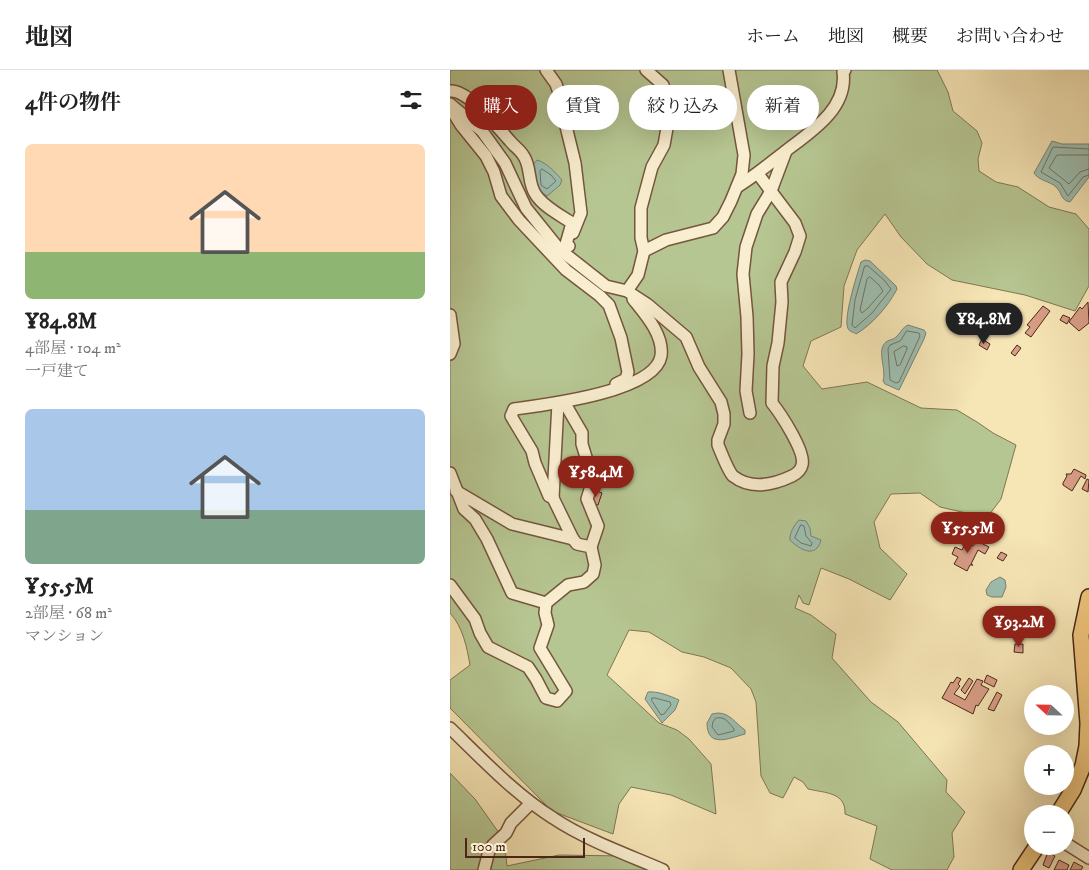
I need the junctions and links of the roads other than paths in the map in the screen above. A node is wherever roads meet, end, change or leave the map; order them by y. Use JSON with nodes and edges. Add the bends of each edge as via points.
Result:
{"nodes":[{"id":1,"x":546,"y":70,"type":"edge"},
{"id":2,"x":646,"y":70,"type":"edge"},
{"id":3,"x":729,"y":70,"type":"edge"},
{"id":4,"x":845,"y":70,"type":"edge"},
{"id":5,"x":450,"y":91,"type":"edge"},
{"id":6,"x":450,"y":106,"type":"edge"},
{"id":7,"x":786,"y":151,"type":"junction"},
{"id":8,"x":758,"y":174,"type":"junction"},
{"id":9,"x":737,"y":187,"type":"junction"},
{"id":10,"x":771,"y":191,"type":"junction"},
{"id":11,"x":644,"y":251,"type":"junction"},
{"id":12,"x":626,"y":291,"type":"junction"},
{"id":13,"x":450,"y":315,"type":"edge"},
{"id":14,"x":450,"y":354,"type":"edge"},
{"id":15,"x":587,"y":397,"type":"junction"},
{"id":16,"x":561,"y":403,"type":"junction"},
{"id":17,"x":750,"y":413,"type":"dead end"},
{"id":18,"x":450,"y":473,"type":"edge"},
{"id":19,"x":456,"y":491,"type":"junction"},
{"id":20,"x":553,"y":498,"type":"junction"},
{"id":21,"x":573,"y":539,"type":"junction"},
{"id":22,"x":591,"y":547,"type":"junction"},
{"id":23,"x":450,"y":585,"type":"edge"},
{"id":24,"x":1089,"y":597,"type":"edge"},
{"id":25,"x":546,"y":603,"type":"junction"},
{"id":26,"x":450,"y":728,"type":"edge"},
{"id":27,"x":531,"y":803,"type":"junction"},
{"id":28,"x":1064,"y":805,"type":"edge"},
{"id":29,"x":1074,"y":849,"type":"edge"},
{"id":30,"x":1030,"y":855,"type":"edge"},
{"id":31,"x":1089,"y":858,"type":"edge"},
{"id":32,"x":484,"y":870,"type":"edge"},
{"id":33,"x":663,"y":870,"type":"edge"},
{"id":34,"x":1021,"y":870,"type":"edge"}],
"edges":[{"from":1,"to":5,"type":"street","via":[[560,96],[578,180],[581,213],[569,246],[566,244],[572,223],[535,193],[523,155],[486,113],[459,93]]},
{"from":2,"to":11,"type":"street","via":[[663,85],[670,111],[664,145],[652,167],[641,208]]},
{"from":3,"to":9,"type":"street","via":[[744,155]]},
{"from":4,"to":7,"type":"street","via":[[839,98],[823,122]]},
{"from":6,"to":12,"type":"street","via":[[482,131],[505,163],[526,208],[555,244],[606,286]]},
{"from":6,"to":15,"type":"street","via":[[486,156],[500,196],[566,270],[600,296],[614,315],[628,372],[626,379]]},
{"from":7,"to":8,"type":"street"},
{"from":7,"to":10,"type":"street"},
{"from":8,"to":9,"type":"street"},
{"from":8,"to":10,"type":"street"},
{"from":9,"to":11,"type":"street","via":[[723,217],[713,228],[666,240]]},
{"from":10,"to":12,"type":"street","via":[[795,223],[800,236],[781,282],[772,403],[802,457],[797,473],[763,485],[749,484],[731,474],[718,445],[724,424],[721,402],[699,367],[686,337]]},
{"from":10,"to":17,"type":"street","via":[[750,232],[743,274],[748,354],[746,391]]},
{"from":11,"to":12,"type":"street","via":[[638,275]]},
{"from":12,"to":15,"type":"street","via":[[648,318],[659,343],[661,357],[649,374],[613,391]]},
{"from":13,"to":14,"type":"street","via":[[454,344]]},
{"from":15,"to":16,"type":"street"},
{"from":16,"to":20,"type":"street"},
{"from":16,"to":20,"type":"street","via":[[514,409],[512,416],[532,450],[546,491]]},
{"from":16,"to":22,"type":"street","via":[[582,433],[582,444],[593,480],[587,499],[598,526]]},
{"from":18,"to":19,"type":"street"},
{"from":19,"to":21,"type":"street","via":[[512,524]]},
{"from":19,"to":25,"type":"street","via":[[464,509],[476,519],[487,539],[512,593]]},
{"from":20,"to":21,"type":"street"},
{"from":21,"to":22,"type":"street","via":[[577,544]]},
{"from":22,"to":25,"type":"street","via":[[596,565],[593,574],[584,582],[568,585]]},
{"from":23,"to":25,"type":"street","via":[[475,619],[488,647],[528,667],[546,698],[557,700],[566,691],[540,648],[548,625]]},
{"from":24,"to":28,"type":"main road","via":[[1081,635],[1087,746],[1083,766]]},
{"from":26,"to":27,"type":"street"},
{"from":27,"to":32,"type":"street","via":[[493,845]]},
{"from":27,"to":33,"type":"street","via":[[580,833]]},
{"from":29,"to":31,"type":"street"},
{"from":30,"to":34,"type":"main road"}]}
